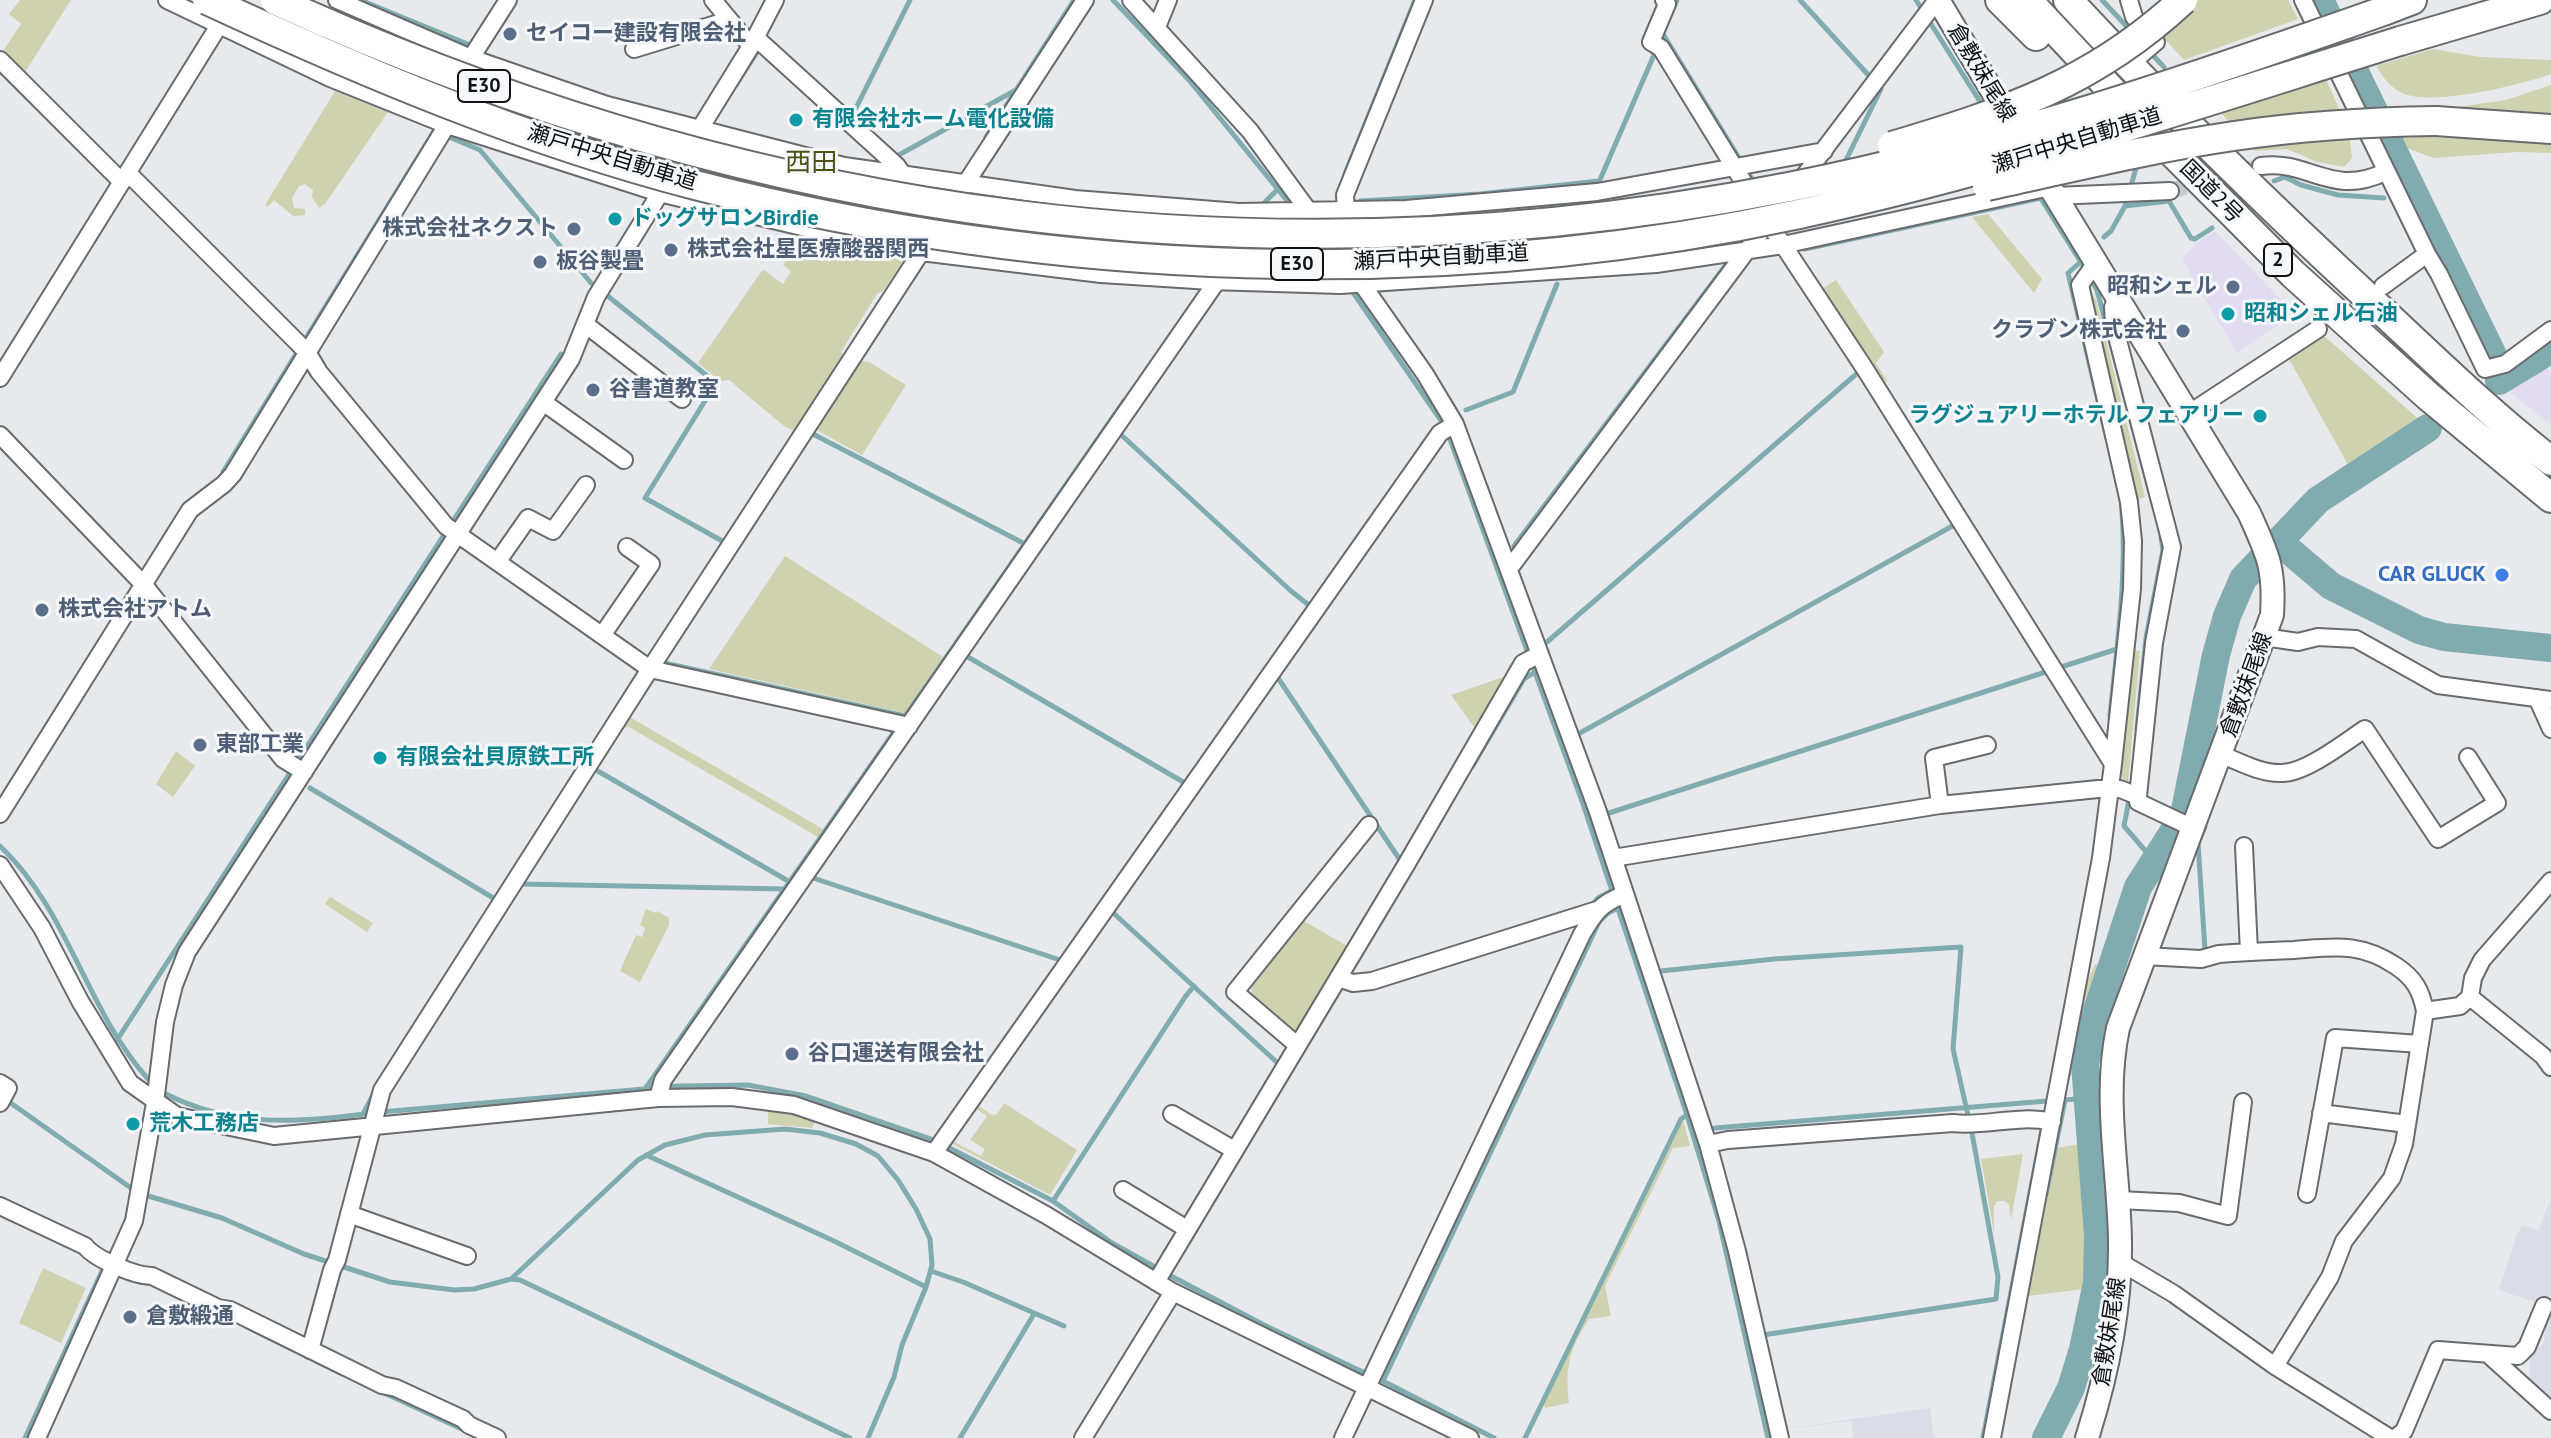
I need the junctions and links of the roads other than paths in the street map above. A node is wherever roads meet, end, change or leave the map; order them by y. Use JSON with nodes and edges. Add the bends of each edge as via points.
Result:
{"nodes":[{"id":1,"x":167,"y":0,"type":"edge"},
{"id":2,"x":207,"y":0,"type":"edge"},
{"id":3,"x":236,"y":0,"type":"edge"},
{"id":4,"x":275,"y":0,"type":"edge"},
{"id":5,"x":337,"y":0,"type":"edge"},
{"id":6,"x":508,"y":0,"type":"edge"},
{"id":7,"x":713,"y":0,"type":"edge"},
{"id":8,"x":775,"y":0,"type":"edge"},
{"id":9,"x":1085,"y":0,"type":"edge"},
{"id":10,"x":1131,"y":0,"type":"edge"},
{"id":11,"x":1168,"y":0,"type":"edge"},
{"id":12,"x":1424,"y":0,"type":"edge"},
{"id":13,"x":1664,"y":0,"type":"edge"},
{"id":14,"x":1938,"y":0,"type":"edge"},
{"id":15,"x":2000,"y":0,"type":"edge"},
{"id":16,"x":2027,"y":0,"type":"edge"},
{"id":17,"x":2068,"y":0,"type":"edge"},
{"id":18,"x":2129,"y":0,"type":"edge"},
{"id":19,"x":2183,"y":0,"type":"edge"},
{"id":20,"x":2303,"y":0,"type":"edge"},
{"id":21,"x":2540,"y":0,"type":"edge"},
{"id":22,"x":2399,"y":5,"type":"edge"},
{"id":23,"x":729,"y":20,"type":"junction"},
{"id":24,"x":218,"y":26,"type":"junction"},
{"id":25,"x":1157,"y":27,"type":"junction"},
{"id":26,"x":753,"y":42,"type":"junction"},
{"id":27,"x":634,"y":49,"type":"dead end"},
{"id":28,"x":2142,"y":54,"type":"junction"},
{"id":29,"x":471,"y":58,"type":"junction"},
{"id":30,"x":0,"y":60,"type":"edge"},
{"id":31,"x":2131,"y":111,"type":"junction"},
{"id":32,"x":447,"y":125,"type":"junction"},
{"id":33,"x":698,"y":129,"type":"junction"},
{"id":34,"x":2551,"y":129,"type":"edge"},
{"id":35,"x":1824,"y":151,"type":"junction"},
{"id":36,"x":1740,"y":166,"type":"junction"},
{"id":37,"x":2261,"y":166,"type":"tunnel mouth"},
{"id":38,"x":2385,"y":172,"type":"junction"},
{"id":39,"x":904,"y":176,"type":"junction"},
{"id":40,"x":128,"y":178,"type":"junction"},
{"id":41,"x":967,"y":186,"type":"junction"},
{"id":42,"x":2043,"y":191,"type":"junction"},
{"id":43,"x":2170,"y":191,"type":"tunnel mouth"},
{"id":44,"x":659,"y":193,"type":"junction"},
{"id":45,"x":1319,"y":212,"type":"junction"},
{"id":46,"x":1778,"y":216,"type":"junction"},
{"id":47,"x":1596,"y":218,"type":"junction"},
{"id":48,"x":1786,"y":244,"type":"junction"},
{"id":49,"x":921,"y":252,"type":"junction"},
{"id":50,"x":1745,"y":252,"type":"junction"},
{"id":51,"x":2427,"y":254,"type":"junction"},
{"id":52,"x":2090,"y":271,"type":"junction"},
{"id":53,"x":1210,"y":281,"type":"junction"},
{"id":54,"x":1352,"y":284,"type":"junction"},
{"id":55,"x":2383,"y":286,"type":"dead end"},
{"id":56,"x":2118,"y":295,"type":"junction"},
{"id":57,"x":585,"y":324,"type":"junction"},
{"id":58,"x":2318,"y":329,"type":"dead end"},
{"id":59,"x":2551,"y":330,"type":"edge"},
{"id":60,"x":303,"y":348,"type":"junction"},
{"id":61,"x":0,"y":378,"type":"edge"},
{"id":62,"x":682,"y":399,"type":"dead end"},
{"id":63,"x":543,"y":402,"type":"junction"},
{"id":64,"x":2188,"y":414,"type":"junction"},
{"id":65,"x":1449,"y":428,"type":"junction"},
{"id":66,"x":0,"y":435,"type":"edge"},
{"id":67,"x":624,"y":460,"type":"dead end"},
{"id":68,"x":2551,"y":461,"type":"edge"},
{"id":69,"x":586,"y":485,"type":"dead end"},
{"id":70,"x":2551,"y":498,"type":"edge"},
{"id":71,"x":452,"y":530,"type":"junction"},
{"id":72,"x":627,"y":547,"type":"dead end"},
{"id":73,"x":498,"y":561,"type":"junction"},
{"id":74,"x":1509,"y":569,"type":"junction"},
{"id":75,"x":145,"y":589,"type":"junction"},
{"id":76,"x":603,"y":634,"type":"junction"},
{"id":77,"x":2264,"y":637,"type":"junction"},
{"id":78,"x":1533,"y":657,"type":"junction"},
{"id":79,"x":650,"y":664,"type":"junction"},
{"id":80,"x":2544,"y":699,"type":"edge"},
{"id":81,"x":909,"y":726,"type":"junction"},
{"id":82,"x":2551,"y":729,"type":"edge"},
{"id":83,"x":1987,"y":745,"type":"dead end"},
{"id":84,"x":2222,"y":755,"type":"junction"},
{"id":85,"x":2108,"y":756,"type":"junction"},
{"id":86,"x":2468,"y":757,"type":"dead end"},
{"id":87,"x":299,"y":768,"type":"junction"},
{"id":88,"x":2118,"y":791,"type":"junction"},
{"id":89,"x":1940,"y":805,"type":"junction"},
{"id":90,"x":0,"y":814,"type":"edge"},
{"id":91,"x":1369,"y":825,"type":"dead end"},
{"id":92,"x":2190,"y":826,"type":"junction"},
{"id":93,"x":2244,"y":846,"type":"dead end"},
{"id":94,"x":1613,"y":858,"type":"junction"},
{"id":95,"x":0,"y":865,"type":"edge"},
{"id":96,"x":2551,"y":881,"type":"edge"},
{"id":97,"x":1613,"y":900,"type":"junction"},
{"id":98,"x":2249,"y":952,"type":"junction"},
{"id":99,"x":2143,"y":956,"type":"junction"},
{"id":100,"x":1338,"y":978,"type":"junction"},
{"id":101,"x":2470,"y":997,"type":"junction"},
{"id":102,"x":2425,"y":1011,"type":"junction"},
{"id":103,"x":2420,"y":1044,"type":"junction"},
{"id":104,"x":1297,"y":1045,"type":"junction"},
{"id":105,"x":2551,"y":1067,"type":"edge"},
{"id":106,"x":660,"y":1091,"type":"junction"},
{"id":107,"x":2243,"y":1102,"type":"dead end"},
{"id":108,"x":155,"y":1103,"type":"junction"},
{"id":109,"x":2321,"y":1113,"type":"junction"},
{"id":110,"x":1172,"y":1114,"type":"dead end"},
{"id":111,"x":374,"y":1117,"type":"junction"},
{"id":112,"x":2047,"y":1121,"type":"junction"},
{"id":113,"x":2407,"y":1124,"type":"junction"},
{"id":114,"x":1708,"y":1144,"type":"junction"},
{"id":115,"x":938,"y":1146,"type":"junction"},
{"id":116,"x":1234,"y":1150,"type":"junction"},
{"id":117,"x":1123,"y":1190,"type":"dead end"},
{"id":118,"x":2307,"y":1194,"type":"dead end"},
{"id":119,"x":2119,"y":1200,"type":"junction"},
{"id":120,"x":0,"y":1206,"type":"edge"},
{"id":121,"x":349,"y":1214,"type":"junction"},
{"id":122,"x":1187,"y":1229,"type":"junction"},
{"id":123,"x":467,"y":1256,"type":"dead end"},
{"id":124,"x":2120,"y":1262,"type":"junction"},
{"id":125,"x":116,"y":1265,"type":"junction"},
{"id":126,"x":1160,"y":1275,"type":"junction"},
{"id":127,"x":1173,"y":1292,"type":"junction"},
{"id":128,"x":2544,"y":1306,"type":"dead end"},
{"id":129,"x":310,"y":1350,"type":"junction"},
{"id":130,"x":2488,"y":1354,"type":"junction"},
{"id":131,"x":2275,"y":1366,"type":"junction"},
{"id":132,"x":1369,"y":1387,"type":"junction"},
{"id":133,"x":2551,"y":1411,"type":"edge"},
{"id":134,"x":37,"y":1438,"type":"edge"},
{"id":135,"x":497,"y":1438,"type":"edge"},
{"id":136,"x":1083,"y":1438,"type":"edge"},
{"id":137,"x":1343,"y":1438,"type":"edge"},
{"id":138,"x":1470,"y":1438,"type":"edge"},
{"id":139,"x":1780,"y":1438,"type":"edge"},
{"id":140,"x":1992,"y":1438,"type":"edge"},
{"id":141,"x":2087,"y":1438,"type":"edge"},
{"id":142,"x":2392,"y":1438,"type":"edge"}],
"edges":[{"from":1,"to":24,"type":"street"},
{"from":2,"to":46,"type":"highway","name":"瀬戸中央自動車道","number":"E30","bridge":true,"via":[[400,86],[678,180],[831,215],[1019,246],[1228,262],[1412,262],[1600,247]]},
{"from":3,"to":24,"type":"street"},
{"from":4,"to":47,"type":"highway","name":"瀬戸中央自動車道","number":"E30","bridge":true,"via":[[411,59],[603,127],[810,182],[920,203],[1220,233],[1408,232]]},
{"from":5,"to":29,"type":"street"},
{"from":6,"to":29,"type":"street"},
{"from":7,"to":23,"type":"street"},
{"from":8,"to":26,"type":"street"},
{"from":9,"to":41,"type":"street"},
{"from":10,"to":25,"type":"street"},
{"from":11,"to":25,"type":"street"},
{"from":12,"to":45,"type":"street","via":[[1345,195]]},
{"from":13,"to":36,"type":"street","via":[[1667,4],[1651,42]]},
{"from":14,"to":35,"type":"street"},
{"from":14,"to":42,"type":"main road","name":"倉敷妹尾線"},
{"from":15,"to":31,"type":"highway","via":[[2091,84]]},
{"from":16,"to":31,"type":"highway","name":"国道2号","number":"2"},
{"from":17,"to":28,"type":"highway","name":"国道2号","number":"2"},
{"from":18,"to":28,"type":"street","via":[[2134,17],[2156,42]]},
{"from":19,"to":47,"type":"highway","bridge":true,"via":[[2139,39],[2087,72],[1992,114],[1775,179]]},
{"from":20,"to":38,"type":"street"},
{"from":21,"to":46,"type":"highway","name":"瀬戸中央自動車道","number":"E30","bridge":true,"via":[[1979,170]]},
{"from":22,"to":47,"type":"highway","name":"瀬戸中央自動車道","number":"E30","bridge":true,"via":[[1971,144],[1790,187]]},
{"from":23,"to":26,"type":"street"},
{"from":23,"to":27,"type":"street"},
{"from":24,"to":32,"type":"street"},
{"from":24,"to":40,"type":"street"},
{"from":25,"to":45,"type":"street"},
{"from":26,"to":33,"type":"street"},
{"from":26,"to":39,"type":"street"},
{"from":28,"to":68,"type":"highway","name":"国道2号","number":"2","via":[[2292,228],[2507,427]]},
{"from":29,"to":32,"type":"street"},
{"from":29,"to":33,"type":"street","via":[[607,105]]},
{"from":30,"to":40,"type":"street"},
{"from":31,"to":70,"type":"highway","name":"国道2号","number":"2","via":[[2293,274]]},
{"from":32,"to":44,"type":"street"},
{"from":32,"to":60,"type":"street"},
{"from":33,"to":39,"type":"street"},
{"from":33,"to":44,"type":"street"},
{"from":34,"to":46,"type":"highway","bridge":true,"via":[[2436,121],[2234,136],[1874,210]]},
{"from":35,"to":36,"type":"street"},
{"from":35,"to":46,"type":"street"},
{"from":36,"to":45,"type":"street","via":[[1597,192]]},
{"from":36,"to":46,"type":"street"},
{"from":37,"to":38,"type":"street","via":[[2287,165],[2328,180],[2358,181]]},
{"from":38,"to":51,"type":"street"},
{"from":39,"to":41,"type":"street"},
{"from":40,"to":60,"type":"street"},
{"from":40,"to":61,"type":"street"},
{"from":41,"to":45,"type":"street","via":[[1075,199]]},
{"from":41,"to":49,"type":"street"},
{"from":42,"to":43,"type":"street"},
{"from":42,"to":48,"type":"street"},
{"from":42,"to":52,"type":"main road","name":"倉敷妹尾線"},
{"from":44,"to":49,"type":"street"},
{"from":44,"to":57,"type":"street"},
{"from":45,"to":54,"type":"street"},
{"from":46,"to":48,"type":"street"},
{"from":46,"to":50,"type":"street"},
{"from":48,"to":50,"type":"street"},
{"from":48,"to":85,"type":"street"},
{"from":49,"to":53,"type":"street","via":[[1087,273]]},
{"from":49,"to":79,"type":"street"},
{"from":50,"to":54,"type":"street","via":[[1631,266]]},
{"from":50,"to":74,"type":"street"},
{"from":51,"to":55,"type":"street"},
{"from":51,"to":59,"type":"street","via":[[2485,369]]},
{"from":52,"to":56,"type":"main road","name":"倉敷妹尾線"},
{"from":52,"to":85,"type":"street","via":[[2080,285],[2133,541],[2132,589]]},
{"from":53,"to":54,"type":"street"},
{"from":53,"to":81,"type":"street","via":[[1115,429]]},
{"from":54,"to":65,"type":"street","via":[[1425,374]]},
{"from":56,"to":64,"type":"main road","name":"倉敷妹尾線"},
{"from":56,"to":88,"type":"street","via":[[2114,325],[2172,547]]},
{"from":57,"to":62,"type":"street"},
{"from":57,"to":63,"type":"street","via":[[571,359]]},
{"from":58,"to":64,"type":"street"},
{"from":60,"to":71,"type":"street"},
{"from":60,"to":75,"type":"street","via":[[233,474],[190,510]]},
{"from":63,"to":67,"type":"street"},
{"from":63,"to":71,"type":"street"},
{"from":64,"to":77,"type":"main road","name":"倉敷妹尾線","via":[[2249,513],[2266,552],[2274,583]]},
{"from":65,"to":74,"type":"street"},
{"from":65,"to":115,"type":"street"},
{"from":66,"to":75,"type":"street"},
{"from":69,"to":73,"type":"street","via":[[553,531],[528,518]]},
{"from":71,"to":73,"type":"street"},
{"from":71,"to":87,"type":"street"},
{"from":72,"to":76,"type":"street","via":[[651,564]]},
{"from":73,"to":76,"type":"street"},
{"from":74,"to":78,"type":"street"},
{"from":75,"to":87,"type":"street","via":[[283,759]]},
{"from":75,"to":90,"type":"street"},
{"from":76,"to":79,"type":"street"},
{"from":77,"to":80,"type":"street","via":[[2298,642],[2356,639],[2438,685]]},
{"from":77,"to":84,"type":"main road","name":"倉敷妹尾線"},
{"from":78,"to":94,"type":"street"},
{"from":78,"to":100,"type":"street"},
{"from":79,"to":81,"type":"street"},
{"from":79,"to":111,"type":"street","via":[[382,1090]]},
{"from":80,"to":82,"type":"street"},
{"from":81,"to":106,"type":"street"},
{"from":83,"to":89,"type":"street","via":[[1934,758]]},
{"from":84,"to":86,"type":"street","via":[[2282,773],[2300,769],[2365,729],[2438,839],[2497,803]]},
{"from":84,"to":92,"type":"main road","name":"倉敷妹尾線"},
{"from":85,"to":88,"type":"street"},
{"from":87,"to":108,"type":"street","via":[[187,952],[165,1022]]},
{"from":88,"to":89,"type":"street"},
{"from":88,"to":92,"type":"street"},
{"from":88,"to":112,"type":"street"},
{"from":89,"to":94,"type":"street"},
{"from":91,"to":104,"type":"street","via":[[1235,992]]},
{"from":92,"to":99,"type":"main road","name":"倉敷妹尾線"},
{"from":93,"to":98,"type":"street"},
{"from":94,"to":97,"type":"street"},
{"from":95,"to":108,"type":"street","via":[[130,1083]]},
{"from":96,"to":101,"type":"street","via":[[2482,960]]},
{"from":97,"to":100,"type":"street","via":[[1372,981]]},
{"from":97,"to":114,"type":"street"},
{"from":97,"to":132,"type":"street","via":[[1576,948]]},
{"from":98,"to":99,"type":"street","via":[[2201,959]]},
{"from":98,"to":102,"type":"street","via":[[2363,949],[2416,982]]},
{"from":99,"to":119,"type":"main road","name":"倉敷妹尾線","via":[[2113,1049]]},
{"from":100,"to":104,"type":"street"},
{"from":101,"to":102,"type":"street","via":[[2460,1006]]},
{"from":101,"to":105,"type":"street"},
{"from":102,"to":103,"type":"street"},
{"from":103,"to":109,"type":"street","via":[[2335,1038]]},
{"from":103,"to":113,"type":"street"},
{"from":104,"to":116,"type":"street"},
{"from":106,"to":111,"type":"street"},
{"from":106,"to":115,"type":"street","via":[[794,1105]]},
{"from":107,"to":119,"type":"street","via":[[2228,1216],[2179,1203]]},
{"from":108,"to":111,"type":"street","via":[[177,1116],[274,1136]]},
{"from":108,"to":125,"type":"street","via":[[134,1221]]},
{"from":109,"to":113,"type":"street"},
{"from":109,"to":118,"type":"street"},
{"from":110,"to":116,"type":"street"},
{"from":111,"to":121,"type":"street"},
{"from":112,"to":114,"type":"street","via":[[1953,1123]]},
{"from":112,"to":140,"type":"street"},
{"from":113,"to":131,"type":"street","via":[[2392,1178],[2344,1241],[2330,1277]]},
{"from":114,"to":139,"type":"street"},
{"from":115,"to":126,"type":"street","via":[[1046,1215]]},
{"from":116,"to":122,"type":"street"},
{"from":117,"to":122,"type":"street"},
{"from":119,"to":124,"type":"main road","name":"倉敷妹尾線"},
{"from":120,"to":125,"type":"street"},
{"from":121,"to":123,"type":"street"},
{"from":121,"to":129,"type":"street"},
{"from":122,"to":126,"type":"street"},
{"from":124,"to":131,"type":"street"},
{"from":124,"to":141,"type":"main road","name":"倉敷妹尾線","via":[[2102,1390]]},
{"from":125,"to":129,"type":"street","via":[[152,1276]]},
{"from":125,"to":134,"type":"street"},
{"from":126,"to":127,"type":"street"},
{"from":127,"to":132,"type":"street"},
{"from":127,"to":136,"type":"street"},
{"from":128,"to":130,"type":"street","via":[[2524,1353]]},
{"from":129,"to":135,"type":"street"},
{"from":130,"to":133,"type":"street"},
{"from":130,"to":142,"type":"street","via":[[2438,1350],[2404,1431]]},
{"from":131,"to":142,"type":"street"},
{"from":132,"to":137,"type":"street"},
{"from":132,"to":138,"type":"street"}]}
